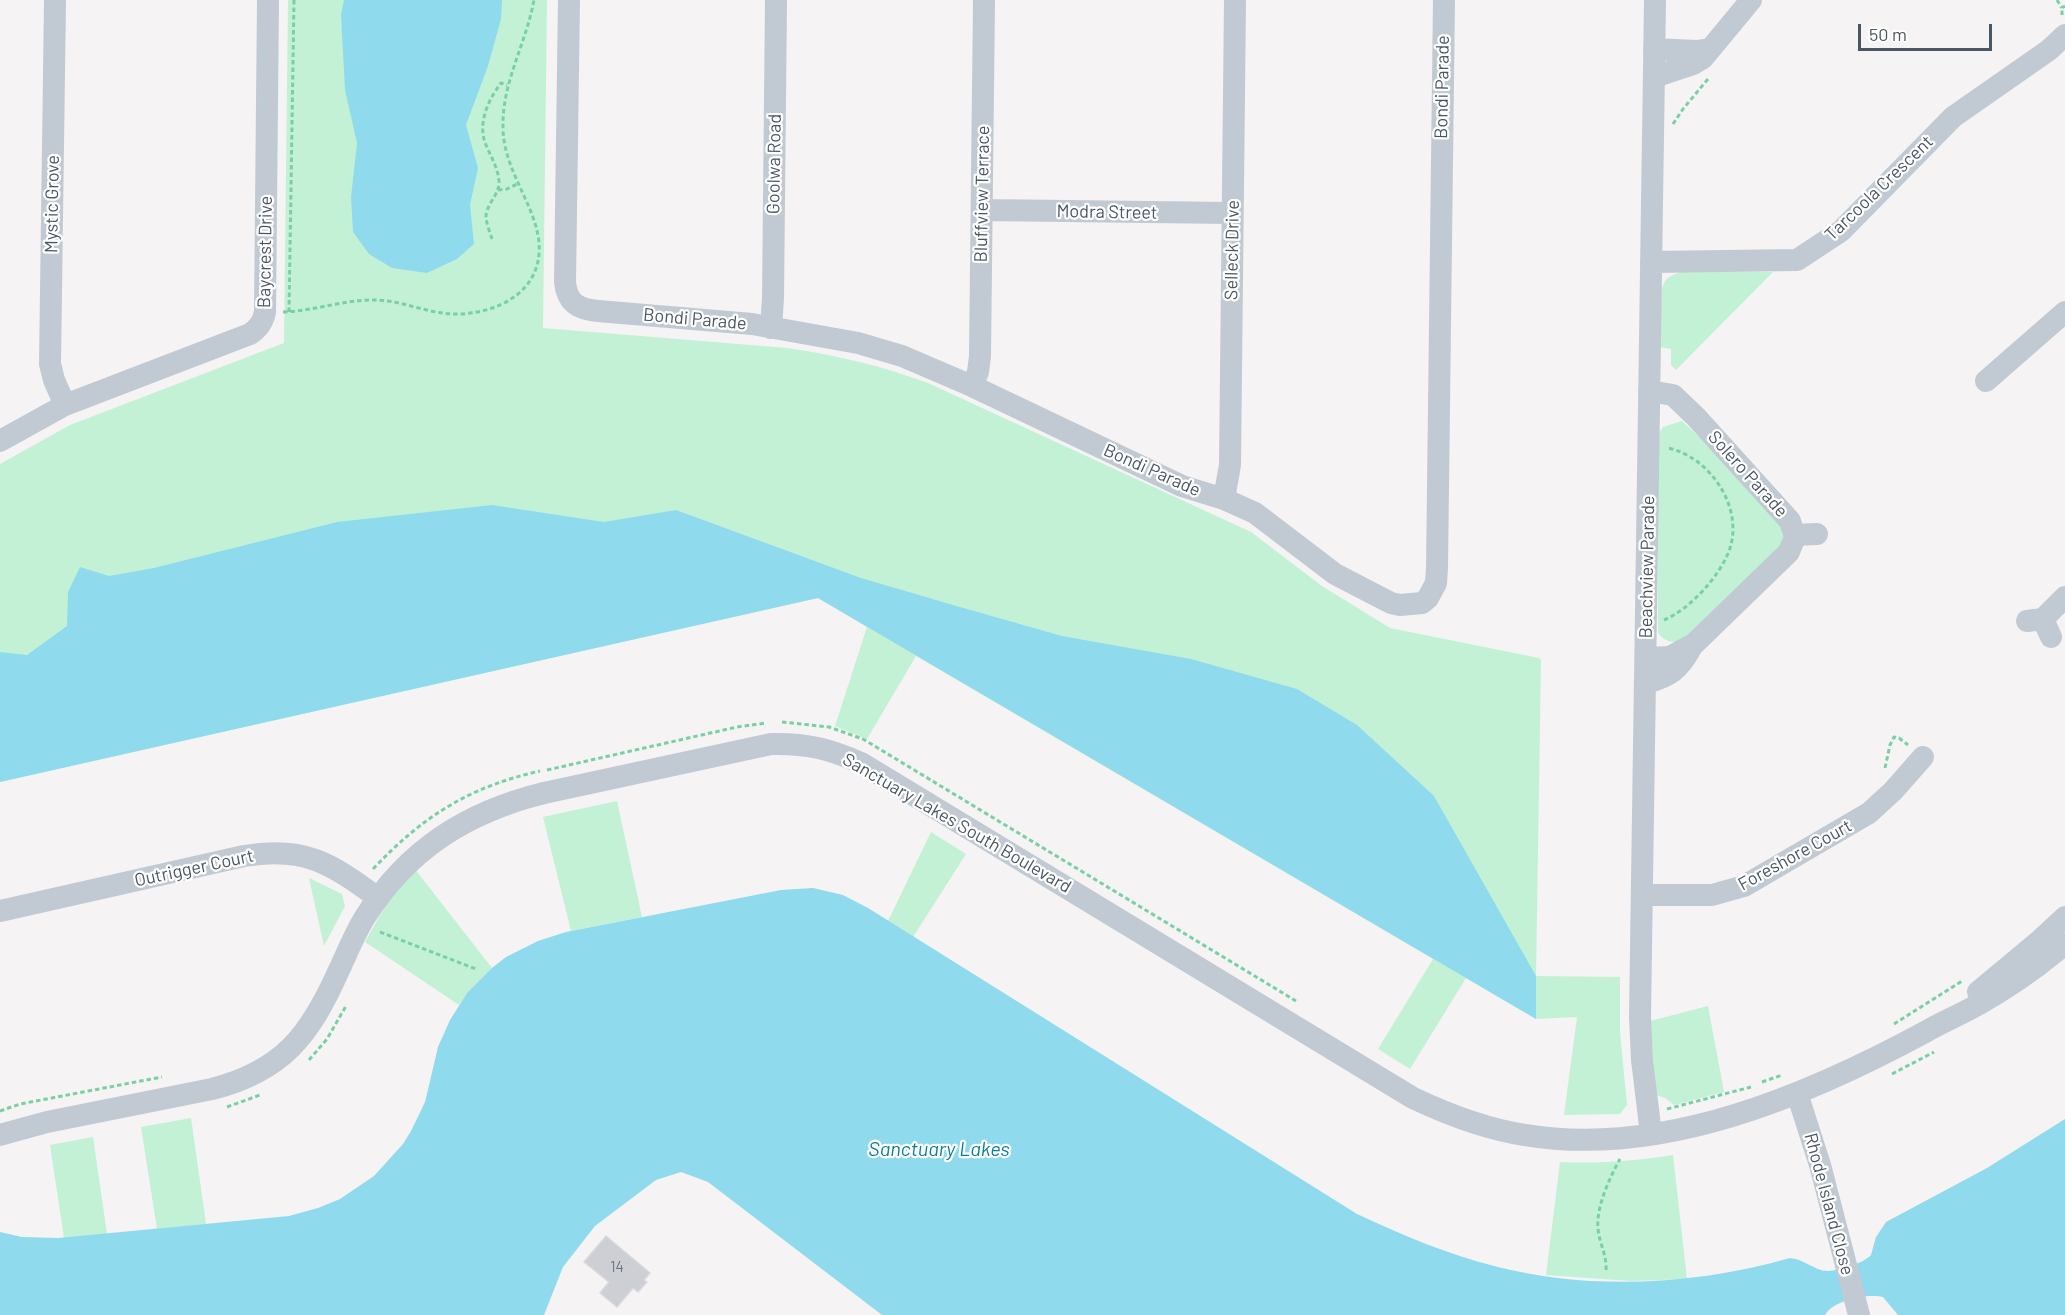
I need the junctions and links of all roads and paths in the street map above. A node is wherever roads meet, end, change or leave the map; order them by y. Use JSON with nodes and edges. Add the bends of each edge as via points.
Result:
{"nodes":[{"id":1,"x":55,"y":0,"type":"edge"},
{"id":2,"x":268,"y":0,"type":"edge"},
{"id":3,"x":294,"y":0,"type":"edge"},
{"id":4,"x":534,"y":0,"type":"edge"},
{"id":5,"x":568,"y":0,"type":"edge"},
{"id":6,"x":776,"y":0,"type":"edge"},
{"id":7,"x":984,"y":0,"type":"edge"},
{"id":8,"x":1235,"y":0,"type":"edge"},
{"id":9,"x":1443,"y":0,"type":"edge"},
{"id":10,"x":1655,"y":0,"type":"edge"},
{"id":11,"x":1750,"y":0,"type":"edge"},
{"id":12,"x":2057,"y":0,"type":"edge"},
{"id":13,"x":2062,"y":8,"type":"dead end"},
{"id":14,"x":2060,"y":43,"type":"edge"},
{"id":15,"x":1654,"y":49,"type":"junction"},
{"id":16,"x":1710,"y":49,"type":"junction"},
{"id":17,"x":1713,"y":73,"type":"dead end"},
{"id":18,"x":1654,"y":76,"type":"junction"},
{"id":19,"x":507,"y":85,"type":"junction"},
{"id":20,"x":1672,"y":124,"type":"dead end"},
{"id":21,"x":517,"y":184,"type":"junction"},
{"id":22,"x":498,"y":190,"type":"junction"},
{"id":23,"x":982,"y":210,"type":"junction"},
{"id":24,"x":1232,"y":213,"type":"junction"},
{"id":25,"x":492,"y":239,"type":"dead end"},
{"id":26,"x":1651,"y":262,"type":"junction"},
{"id":27,"x":265,"y":312,"type":"junction"},
{"id":28,"x":289,"y":312,"type":"junction"},
{"id":29,"x":2065,"y":312,"type":"edge"},
{"id":30,"x":771,"y":328,"type":"junction"},
{"id":31,"x":1986,"y":381,"type":"dead end"},
{"id":32,"x":972,"y":386,"type":"junction"},
{"id":33,"x":1649,"y":401,"type":"junction"},
{"id":34,"x":65,"y":405,"type":"junction"},
{"id":35,"x":0,"y":441,"type":"edge"},
{"id":36,"x":1648,"y":444,"type":"junction"},
{"id":37,"x":1224,"y":499,"type":"junction"},
{"id":38,"x":2065,"y":597,"type":"edge"},
{"id":39,"x":1646,"y":624,"type":"junction"},
{"id":40,"x":2040,"y":626,"type":"dead end"},
{"id":41,"x":1694,"y":644,"type":"junction"},
{"id":42,"x":1646,"y":658,"type":"junction"},
{"id":43,"x":1646,"y":683,"type":"junction"},
{"id":44,"x":779,"y":722,"type":"dead end"},
{"id":45,"x":769,"y":723,"type":"dead end"},
{"id":46,"x":1923,"y":757,"type":"joint"},
{"id":47,"x":1882,"y":776,"type":"dead end"},
{"id":48,"x":360,"y":884,"type":"junction"},
{"id":49,"x":1642,"y":895,"type":"junction"},
{"id":50,"x":378,"y":898,"type":"junction"},
{"id":51,"x":0,"y":911,"type":"edge"},
{"id":52,"x":2065,"y":917,"type":"edge"},
{"id":53,"x":383,"y":927,"type":"dead end"},
{"id":54,"x":2065,"y":944,"type":"edge"},
{"id":55,"x":476,"y":969,"type":"dead end"},
{"id":56,"x":1965,"y":978,"type":"dead end"},
{"id":57,"x":348,"y":1001,"type":"dead end"},
{"id":58,"x":1305,"y":1007,"type":"dead end"},
{"id":59,"x":1894,"y":1024,"type":"dead end"},
{"id":60,"x":1937,"y":1025,"type":"junction"},
{"id":61,"x":1943,"y":1047,"type":"dead end"},
{"id":62,"x":303,"y":1065,"type":"dead end"},
{"id":63,"x":172,"y":1075,"type":"dead end"},
{"id":64,"x":1884,"y":1078,"type":"dead end"},
{"id":65,"x":1793,"y":1083,"type":"junction"},
{"id":66,"x":260,"y":1095,"type":"dead end"},
{"id":67,"x":224,"y":1108,"type":"dead end"},
{"id":68,"x":0,"y":1111,"type":"edge"},
{"id":69,"x":1648,"y":1112,"type":"junction"},
{"id":70,"x":1651,"y":1134,"type":"junction"},
{"id":71,"x":0,"y":1135,"type":"edge"},
{"id":72,"x":1630,"y":1158,"type":"dead end"},
{"id":73,"x":1620,"y":1159,"type":"junction"},
{"id":74,"x":1609,"y":1160,"type":"dead end"},
{"id":75,"x":1606,"y":1270,"type":"dead end"},
{"id":76,"x":1857,"y":1307,"type":"edge"}],
"edges":[{"from":1,"to":34,"type":"street","name":"Mystic Grove","via":[[50,364]]},
{"from":2,"to":27,"type":"street","name":"Baycrest Drive"},
{"from":3,"to":28,"type":"path"},
{"from":4,"to":19,"type":"path"},
{"from":5,"to":30,"type":"street","name":"Bondi Parade","via":[[565,282],[570,300],[584,309]]},
{"from":6,"to":30,"type":"street","name":"Goolwa Road"},
{"from":7,"to":23,"type":"street","name":"Bluffview Terrace"},
{"from":8,"to":24,"type":"street","name":"Selleck Drive"},
{"from":9,"to":37,"type":"street","name":"Bondi Parade","via":[[1436,583],[1422,603],[1400,605],[1383,600],[1335,574],[1254,513]]},
{"from":10,"to":15,"type":"street","name":"Beachview Parade"},
{"from":11,"to":16,"type":"street"},
{"from":12,"to":13,"type":"path"},
{"from":14,"to":26,"type":"street","name":"Tarcoola Crescent","via":[[1953,117],[1841,231],[1797,260]]},
{"from":15,"to":16,"type":"street"},
{"from":15,"to":18,"type":"street","name":"Beachview Parade"},
{"from":16,"to":18,"type":"street","via":[[1693,64]]},
{"from":17,"to":20,"type":"path"},
{"from":18,"to":26,"type":"street","name":"Beachview Parade"},
{"from":19,"to":21,"type":"path","via":[[502,130]]},
{"from":19,"to":22,"type":"path","via":[[501,83],[484,116],[485,140],[498,174]]},
{"from":21,"to":22,"type":"path"},
{"from":21,"to":28,"type":"path","via":[[537,230],[540,252],[533,277],[514,298],[465,313],[376,300]]},
{"from":22,"to":25,"type":"path","via":[[486,217]]},
{"from":23,"to":24,"type":"street","name":"Modra Street"},
{"from":23,"to":32,"type":"street","name":"Bluffview Terrace","via":[[980,356]]},
{"from":24,"to":37,"type":"street","name":"Selleck Drive","via":[[1230,465]]},
{"from":26,"to":33,"type":"street","name":"Beachview Parade"},
{"from":27,"to":28,"type":"path"},
{"from":27,"to":34,"type":"street","name":"Baycrest Drive","via":[[263,321],[250,334]]},
{"from":29,"to":31,"type":"street"},
{"from":30,"to":32,"type":"street","name":"Bondi Parade","via":[[869,346]]},
{"from":32,"to":37,"type":"street","name":"Bondi Parade","via":[[1182,486]]},
{"from":33,"to":36,"type":"street","name":"Beachview Parade"},
{"from":33,"to":41,"type":"street","name":"Solero Parade","via":[[1696,417],[1806,534]]},
{"from":34,"to":35,"type":"street","name":"Baycrest Drive"},
{"from":36,"to":39,"type":"street","name":"Beachview Parade"},
{"from":36,"to":39,"type":"path","via":[[1677,450],[1697,460],[1714,478],[1726,496],[1731,537],[1729,551],[1695,599],[1675,615]]},
{"from":38,"to":40,"type":"street"},
{"from":39,"to":42,"type":"street","name":"Beachview Parade"},
{"from":41,"to":42,"type":"street","name":"Solero Parade","via":[[1670,657]]},
{"from":41,"to":43,"type":"street","name":"Solero Parade","via":[[1683,663],[1670,674]]},
{"from":42,"to":43,"type":"street","name":"Beachview Parade"},
{"from":43,"to":49,"type":"street","name":"Beachview Parade"},
{"from":44,"to":58,"type":"path","via":[[829,727],[863,739]]},
{"from":45,"to":48,"type":"path","via":[[522,776],[481,789],[410,832]]},
{"from":46,"to":47,"type":"path","via":[[1894,736]]},
{"from":46,"to":49,"type":"street","name":"Foreshore Court","via":[[1869,813],[1756,880],[1712,895]]},
{"from":48,"to":50,"type":"street","name":"Outrigger Court"},
{"from":48,"to":51,"type":"street","name":"Outrigger Court","via":[[307,856],[260,854]]},
{"from":49,"to":69,"type":"street","name":"Beachview Parade","via":[[1640,1017]]},
{"from":50,"to":70,"type":"street","name":"Sanctuary Lakes South Boulevard","via":[[406,865],[443,835],[466,820],[516,800],[755,746],[788,743],[822,747],[883,775],[1422,1102],[1461,1119],[1525,1136],[1584,1140]]},
{"from":50,"to":71,"type":"street","name":"Sanctuary Lakes South Boulevard","via":[[310,1025],[268,1067],[232,1084]]},
{"from":52,"to":60,"type":"street","name":"Sanctuary Lakes South Boulevard"},
{"from":53,"to":55,"type":"path","via":[[380,932]]},
{"from":54,"to":60,"type":"street","name":"Sanctuary Lakes South Boulevard","via":[[2014,983]]},
{"from":56,"to":59,"type":"path"},
{"from":57,"to":62,"type":"path","via":[[327,1039]]},
{"from":60,"to":65,"type":"street","name":"Sanctuary Lakes South Boulevard","via":[[1853,1069]]},
{"from":61,"to":64,"type":"path"},
{"from":63,"to":68,"type":"path"},
{"from":65,"to":69,"type":"path"},
{"from":65,"to":70,"type":"street","name":"Sanctuary Lakes South Boulevard","via":[[1708,1122]]},
{"from":65,"to":76,"type":"street","name":"Rhode Island Close","via":[[1820,1165]]},
{"from":66,"to":67,"type":"path"},
{"from":69,"to":70,"type":"street","name":"Beachview Parade"},
{"from":72,"to":73,"type":"path"},
{"from":73,"to":74,"type":"path"},
{"from":73,"to":75,"type":"path","via":[[1605,1194],[1598,1227],[1607,1258]]}]}
